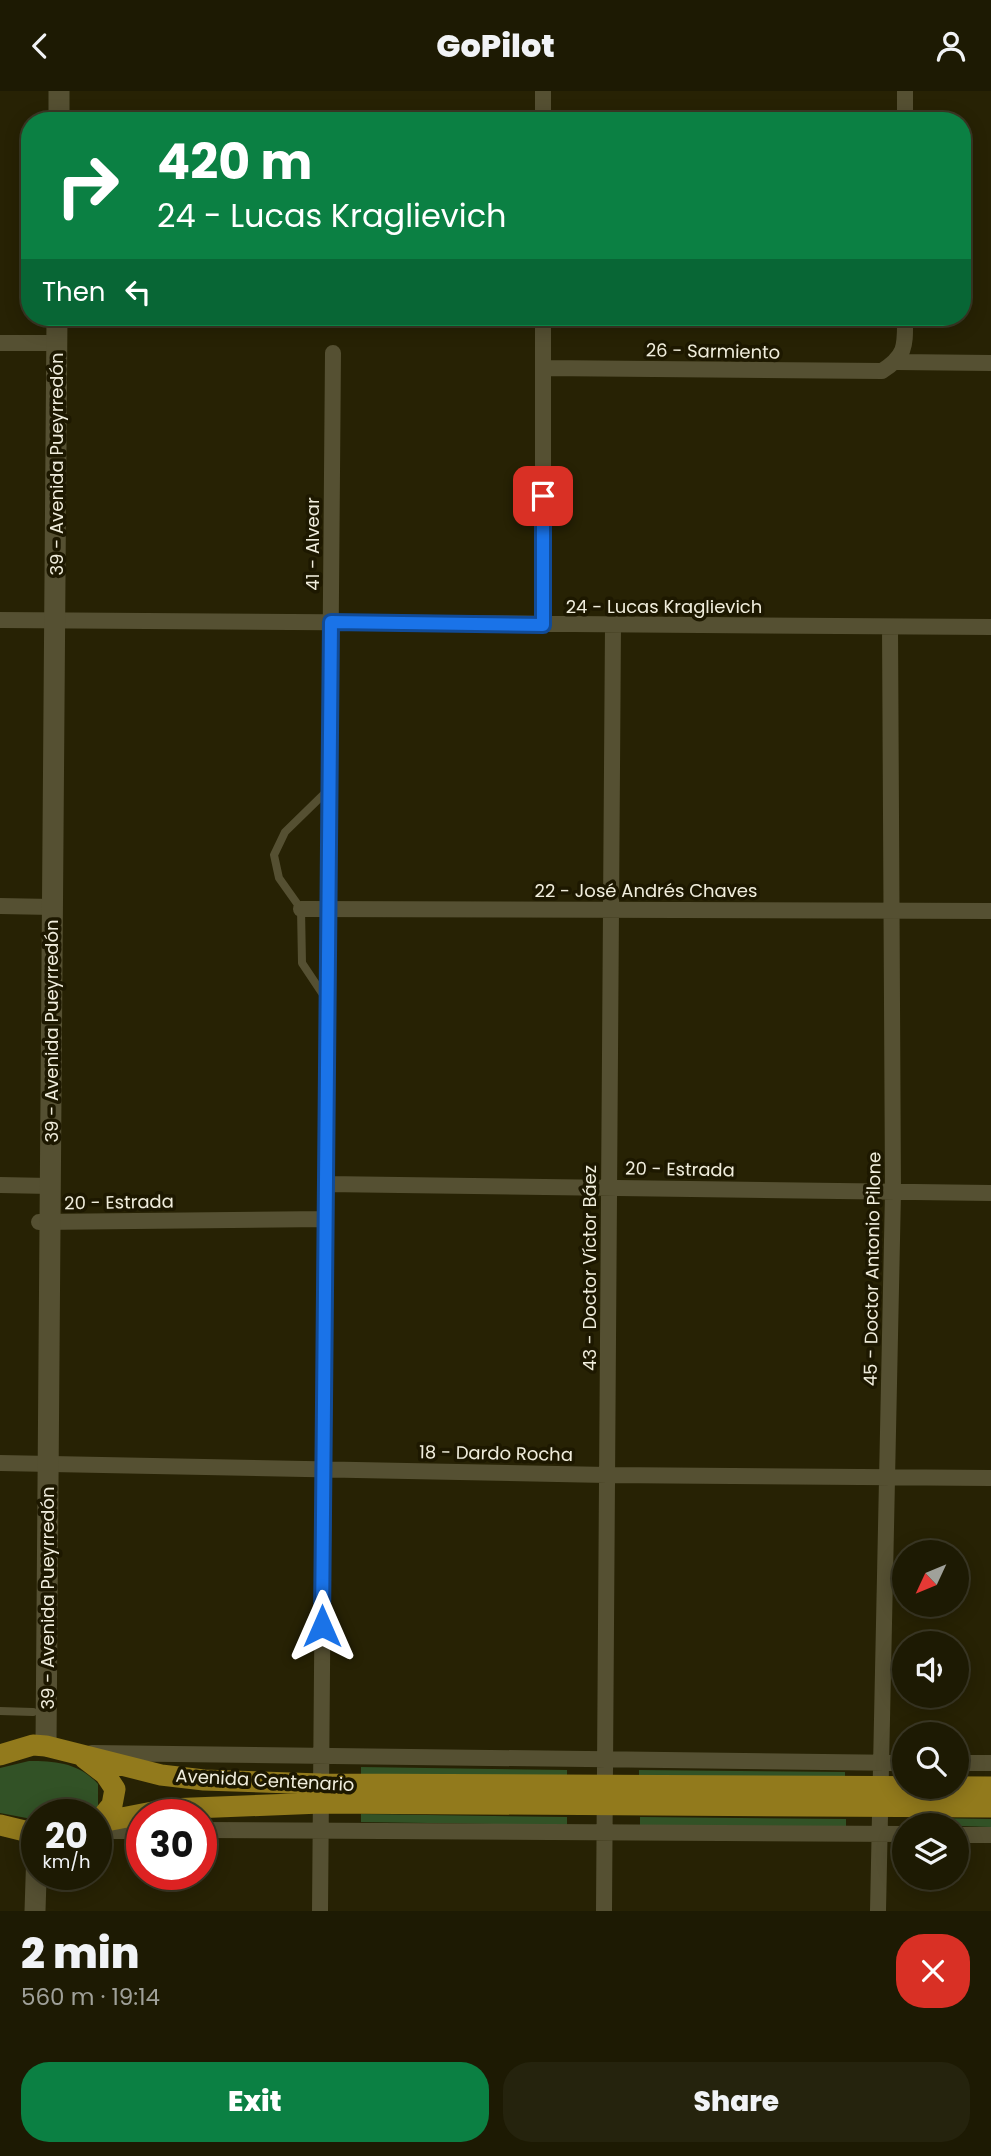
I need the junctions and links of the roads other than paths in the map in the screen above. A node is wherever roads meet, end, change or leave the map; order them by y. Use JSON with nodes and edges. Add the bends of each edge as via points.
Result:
{"nodes":[{"id":1,"x":47,"y":91,"type":"edge"},
{"id":2,"x":59,"y":91,"type":"edge"},
{"id":3,"x":543,"y":91,"type":"edge"},
{"id":4,"x":905,"y":91,"type":"edge"},
{"id":5,"x":47,"y":112,"type":"edge"},
{"id":6,"x":59,"y":112,"type":"edge"},
{"id":7,"x":543,"y":112,"type":"edge"},
{"id":8,"x":905,"y":112,"type":"edge"},
{"id":9,"x":48,"y":326,"type":"edge"},
{"id":10,"x":55,"y":326,"type":"edge"},
{"id":11,"x":543,"y":326,"type":"edge"},
{"id":12,"x":905,"y":326,"type":"edge"},
{"id":13,"x":0,"y":343,"type":"edge"},
{"id":14,"x":51,"y":343,"type":"junction"},
{"id":15,"x":333,"y":353,"type":"dead end"},
{"id":16,"x":897,"y":362,"type":"junction"},
{"id":17,"x":991,"y":363,"type":"edge"},
{"id":18,"x":543,"y":367,"type":"junction"},
{"id":19,"x":0,"y":620,"type":"edge"},
{"id":20,"x":48,"y":620,"type":"junction"},
{"id":21,"x":331,"y":622,"type":"junction"},
{"id":22,"x":543,"y":625,"type":"junction"},
{"id":23,"x":613,"y":625,"type":"junction"},
{"id":24,"x":890,"y":627,"type":"junction"},
{"id":25,"x":991,"y":628,"type":"edge"},
{"id":26,"x":329,"y":789,"type":"junction"},
{"id":27,"x":0,"y":906,"type":"edge"},
{"id":28,"x":46,"y":907,"type":"junction"},
{"id":29,"x":301,"y":909,"type":"junction"},
{"id":30,"x":328,"y":909,"type":"junction"},
{"id":31,"x":611,"y":909,"type":"junction"},
{"id":32,"x":991,"y":911,"type":"edge"},
{"id":33,"x":890,"y":912,"type":"junction"},
{"id":34,"x":327,"y":1001,"type":"junction"},
{"id":35,"x":326,"y":1184,"type":"junction"},
{"id":36,"x":0,"y":1185,"type":"edge"},
{"id":37,"x":44,"y":1186,"type":"junction"},
{"id":38,"x":609,"y":1187,"type":"junction"},
{"id":39,"x":893,"y":1192,"type":"junction"},
{"id":40,"x":991,"y":1192,"type":"edge"},
{"id":41,"x":326,"y":1219,"type":"junction"},
{"id":42,"x":44,"y":1222,"type":"junction"},
{"id":43,"x":0,"y":1463,"type":"edge"},
{"id":44,"x":42,"y":1464,"type":"junction"},
{"id":45,"x":324,"y":1468,"type":"junction"},
{"id":46,"x":607,"y":1475,"type":"junction"},
{"id":47,"x":991,"y":1478,"type":"edge"},
{"id":48,"x":888,"y":1479,"type":"junction"},
{"id":49,"x":0,"y":1711,"type":"edge"},
{"id":50,"x":33,"y":1712,"type":"junction"},
{"id":51,"x":39,"y":1746,"type":"junction"},
{"id":52,"x":76,"y":1753,"type":"junction"},
{"id":53,"x":0,"y":1755,"type":"edge"},
{"id":54,"x":321,"y":1758,"type":"junction"},
{"id":55,"x":605,"y":1758,"type":"junction"},
{"id":56,"x":880,"y":1762,"type":"junction"},
{"id":57,"x":892,"y":1762,"type":"edge"},
{"id":58,"x":969,"y":1763,"type":"edge"},
{"id":59,"x":991,"y":1763,"type":"edge"},
{"id":60,"x":991,"y":1787,"type":"edge"},
{"id":61,"x":321,"y":1793,"type":"junction"},
{"id":62,"x":604,"y":1795,"type":"junction"},
{"id":63,"x":879,"y":1797,"type":"junction"},
{"id":64,"x":112,"y":1805,"type":"edge"},
{"id":65,"x":991,"y":1807,"type":"edge"},
{"id":66,"x":112,"y":1822,"type":"edge"},
{"id":67,"x":0,"y":1825,"type":"edge"},
{"id":68,"x":321,"y":1829,"type":"junction"},
{"id":69,"x":217,"y":1830,"type":"edge"},
{"id":70,"x":21,"y":1831,"type":"edge"},
{"id":71,"x":604,"y":1832,"type":"junction"},
{"id":72,"x":879,"y":1834,"type":"junction"},
{"id":73,"x":892,"y":1834,"type":"edge"},
{"id":74,"x":969,"y":1835,"type":"edge"},
{"id":75,"x":991,"y":1835,"type":"edge"},
{"id":76,"x":36,"y":1890,"type":"edge"},
{"id":77,"x":35,"y":1911,"type":"edge"},
{"id":78,"x":320,"y":1911,"type":"edge"},
{"id":79,"x":604,"y":1911,"type":"edge"},
{"id":80,"x":878,"y":1911,"type":"edge"}],
"edges":[{"from":1,"to":5,"type":"street"},
{"from":2,"to":6,"type":"street"},
{"from":3,"to":7,"type":"street"},
{"from":4,"to":8,"type":"street"},
{"from":9,"to":14,"type":"street","name":"39 - Avenida Pueyrredón"},
{"from":10,"to":14,"type":"street","name":"39 - Avenida Pueyrredón"},
{"from":11,"to":18,"type":"street"},
{"from":12,"to":16,"type":"street","via":[[905,346]]},
{"from":13,"to":14,"type":"street"},
{"from":14,"to":20,"type":"street","name":"39 - Avenida Pueyrredón"},
{"from":15,"to":21,"type":"street","name":"41 - Alvear"},
{"from":16,"to":17,"type":"street"},
{"from":16,"to":18,"type":"street","name":"26 - Sarmiento","via":[[882,371]]},
{"from":18,"to":22,"type":"street"},
{"from":19,"to":20,"type":"street","name":"24 - Lucas Kraglievich"},
{"from":20,"to":21,"type":"street","name":"24 - Lucas Kraglievich"},
{"from":20,"to":28,"type":"street","name":"39 - Avenida Pueyrredón"},
{"from":21,"to":22,"type":"street","name":"24 - Lucas Kraglievich"},
{"from":21,"to":26,"type":"street","name":"41 - Alvear"},
{"from":22,"to":23,"type":"street","name":"24 - Lucas Kraglievich"},
{"from":23,"to":24,"type":"street","name":"24 - Lucas Kraglievich"},
{"from":23,"to":31,"type":"street","name":"43 - Doctor Víctor Báez"},
{"from":24,"to":25,"type":"street","name":"24 - Lucas Kraglievich"},
{"from":24,"to":33,"type":"street","name":"45 - Doctor Antonio Pilone"},
{"from":26,"to":29,"type":"lane","via":[[285,832],[274,855],[279,878]]},
{"from":26,"to":30,"type":"street","name":"41 - Alvear"},
{"from":27,"to":28,"type":"street"},
{"from":28,"to":37,"type":"street","name":"39 - Avenida Pueyrredón"},
{"from":29,"to":30,"type":"street","name":"22 - José Andrés Chaves"},
{"from":29,"to":34,"type":"lane","via":[[302,963]]},
{"from":30,"to":31,"type":"street","name":"22 - José Andrés Chaves"},
{"from":30,"to":34,"type":"street","name":"41 - Alvear"},
{"from":31,"to":33,"type":"street","name":"22 - José Andrés Chaves"},
{"from":31,"to":38,"type":"street","name":"43 - Doctor Víctor Báez"},
{"from":32,"to":33,"type":"street","name":"22 - José Andrés Chaves"},
{"from":33,"to":39,"type":"street","name":"45 - Doctor Antonio Pilone"},
{"from":34,"to":35,"type":"street","name":"41 - Alvear"},
{"from":35,"to":38,"type":"street","name":"20 - Estrada"},
{"from":35,"to":41,"type":"street","name":"41 - Alvear"},
{"from":36,"to":37,"type":"street","name":"20 - Estrada"},
{"from":37,"to":42,"type":"street","name":"39 - Avenida Pueyrredón"},
{"from":38,"to":39,"type":"street","name":"20 - Estrada"},
{"from":38,"to":46,"type":"street","name":"43 - Doctor Víctor Báez"},
{"from":39,"to":40,"type":"street","name":"20 - Estrada"},
{"from":39,"to":48,"type":"street","name":"45 - Doctor Antonio Pilone"},
{"from":41,"to":42,"type":"street","name":"20 - Estrada"},
{"from":41,"to":45,"type":"street","name":"41 - Alvear"},
{"from":42,"to":44,"type":"street","name":"39 - Avenida Pueyrredón"},
{"from":43,"to":44,"type":"street","name":"18 - Dardo Rocha"},
{"from":44,"to":45,"type":"street","name":"18 - Dardo Rocha"},
{"from":44,"to":50,"type":"street","name":"39 - Avenida Pueyrredón"},
{"from":44,"to":51,"type":"street","name":"39 - Avenida Pueyrredón"},
{"from":45,"to":46,"type":"street","name":"18 - Dardo Rocha"},
{"from":45,"to":54,"type":"street","name":"41 - Alvear"},
{"from":46,"to":48,"type":"street","name":"18 - Dardo Rocha"},
{"from":46,"to":55,"type":"street","name":"43 - Doctor Víctor Báez"},
{"from":47,"to":48,"type":"street","name":"18 - Dardo Rocha"},
{"from":48,"to":56,"type":"street","name":"45 - Doctor Antonio Pilone"},
{"from":49,"to":50,"type":"lane"},
{"from":50,"to":51,"type":"street","name":"39 - Avenida Pueyrredón"},
{"from":51,"to":52,"type":"main road"},
{"from":51,"to":53,"type":"main road"},
{"from":52,"to":54,"type":"street","name":"Avenida Centenario"},
{"from":52,"to":61,"type":"main road","name":"Avenida Centenario","via":[[161,1775]]},
{"from":52,"to":64,"type":"main road","via":[[105,1774],[114,1789]]},
{"from":54,"to":55,"type":"street","name":"Avenida Centenario"},
{"from":54,"to":61,"type":"street","name":"41 - Alvear"},
{"from":55,"to":56,"type":"street","name":"Avenida Centenario"},
{"from":55,"to":62,"type":"street","name":"43 - Doctor Víctor Báez"},
{"from":56,"to":57,"type":"street","name":"Avenida Centenario"},
{"from":56,"to":63,"type":"street","name":"45 - Doctor Antonio Pilone"},
{"from":58,"to":59,"type":"street"},
{"from":60,"to":63,"type":"main road","name":"Avenida Centenario"},
{"from":61,"to":62,"type":"main road","name":"Avenida Centenario"},
{"from":61,"to":66,"type":"main road","name":"Avenida Centenario","via":[[168,1809]]},
{"from":61,"to":68,"type":"street","name":"41 - Alvear"},
{"from":62,"to":63,"type":"main road","name":"Avenida Centenario"},
{"from":62,"to":71,"type":"street","name":"43 - Doctor Víctor Báez"},
{"from":63,"to":65,"type":"main road","name":"Avenida Centenario"},
{"from":63,"to":72,"type":"street","name":"45 - Doctor Antonio Pilone"},
{"from":67,"to":70,"type":"main road"},
{"from":68,"to":69,"type":"street"},
{"from":68,"to":71,"type":"street"},
{"from":68,"to":78,"type":"street","name":"41 - Alvear"},
{"from":71,"to":72,"type":"street"},
{"from":71,"to":79,"type":"street","name":"43 - Doctor Víctor Báez"},
{"from":72,"to":73,"type":"street"},
{"from":72,"to":80,"type":"street","name":"45 - Doctor Antonio Pilone"},
{"from":74,"to":75,"type":"street"},
{"from":76,"to":77,"type":"street"}]}
